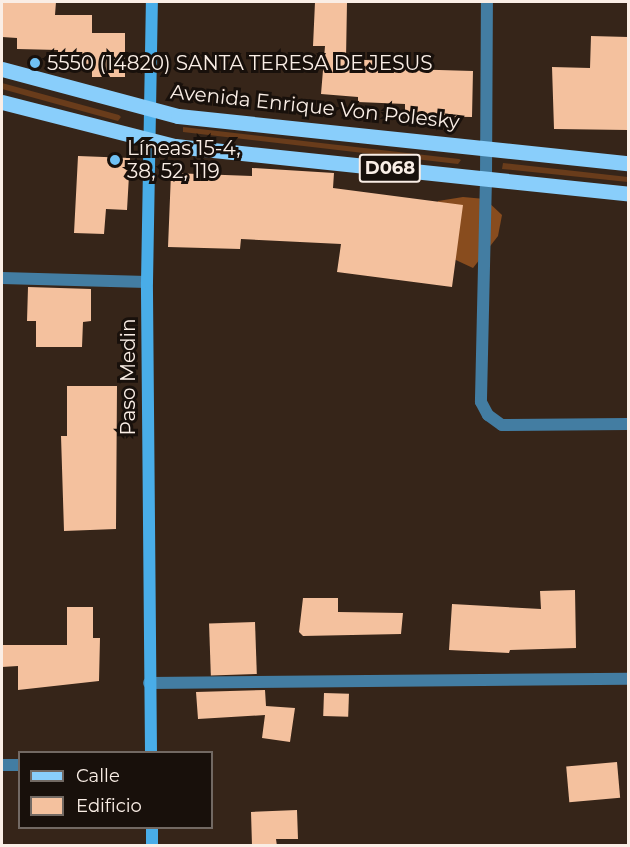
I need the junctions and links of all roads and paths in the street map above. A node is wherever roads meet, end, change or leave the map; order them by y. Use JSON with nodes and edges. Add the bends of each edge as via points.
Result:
{"nodes":[{"id":1,"x":152,"y":2,"type":"edge"},
{"id":2,"x":487,"y":2,"type":"edge"},
{"id":3,"x":2,"y":69,"type":"edge"},
{"id":4,"x":2,"y":102,"type":"edge"},
{"id":5,"x":153,"y":110,"type":"junction"},
{"id":6,"x":151,"y":142,"type":"junction"},
{"id":7,"x":488,"y":148,"type":"junction"},
{"id":8,"x":628,"y":163,"type":"edge"},
{"id":9,"x":486,"y":178,"type":"junction"},
{"id":10,"x":628,"y":194,"type":"edge"},
{"id":11,"x":2,"y":279,"type":"edge"},
{"id":12,"x":147,"y":282,"type":"junction"},
{"id":13,"x":628,"y":424,"type":"edge"},
{"id":14,"x":628,"y":679,"type":"edge"},
{"id":15,"x":149,"y":683,"type":"junction"},
{"id":16,"x":151,"y":751,"type":"edge"},
{"id":17,"x":2,"y":765,"type":"edge"},
{"id":18,"x":18,"y":765,"type":"edge"},
{"id":19,"x":152,"y":829,"type":"edge"},
{"id":20,"x":152,"y":846,"type":"edge"}],
"edges":[{"from":1,"to":5,"type":"street","name":"Paso Medin"},
{"from":2,"to":7,"type":"street"},
{"from":3,"to":5,"type":"main road","name":"Avenida Enrique Von Polesky","number":"D068"},
{"from":4,"to":6,"type":"main road","number":"D068"},
{"from":5,"to":6,"type":"street","name":"Paso Medin"},
{"from":5,"to":7,"type":"main road","name":"Avenida Enrique Von Polesky","number":"D068","via":[[178,116]]},
{"from":6,"to":9,"type":"main road","number":"D068"},
{"from":6,"to":12,"type":"street","name":"Paso Medin"},
{"from":7,"to":8,"type":"main road","name":"Avenida Enrique Von Polesky","number":"D068"},
{"from":7,"to":9,"type":"street"},
{"from":9,"to":10,"type":"main road","number":"D068"},
{"from":9,"to":13,"type":"street","via":[[481,402],[488,415],[502,425]]},
{"from":11,"to":12,"type":"street"},
{"from":12,"to":15,"type":"street","name":"Paso Medin"},
{"from":14,"to":15,"type":"street"},
{"from":15,"to":16,"type":"street","name":"Paso Medin"},
{"from":17,"to":18,"type":"street"},
{"from":19,"to":20,"type":"street"}]}
